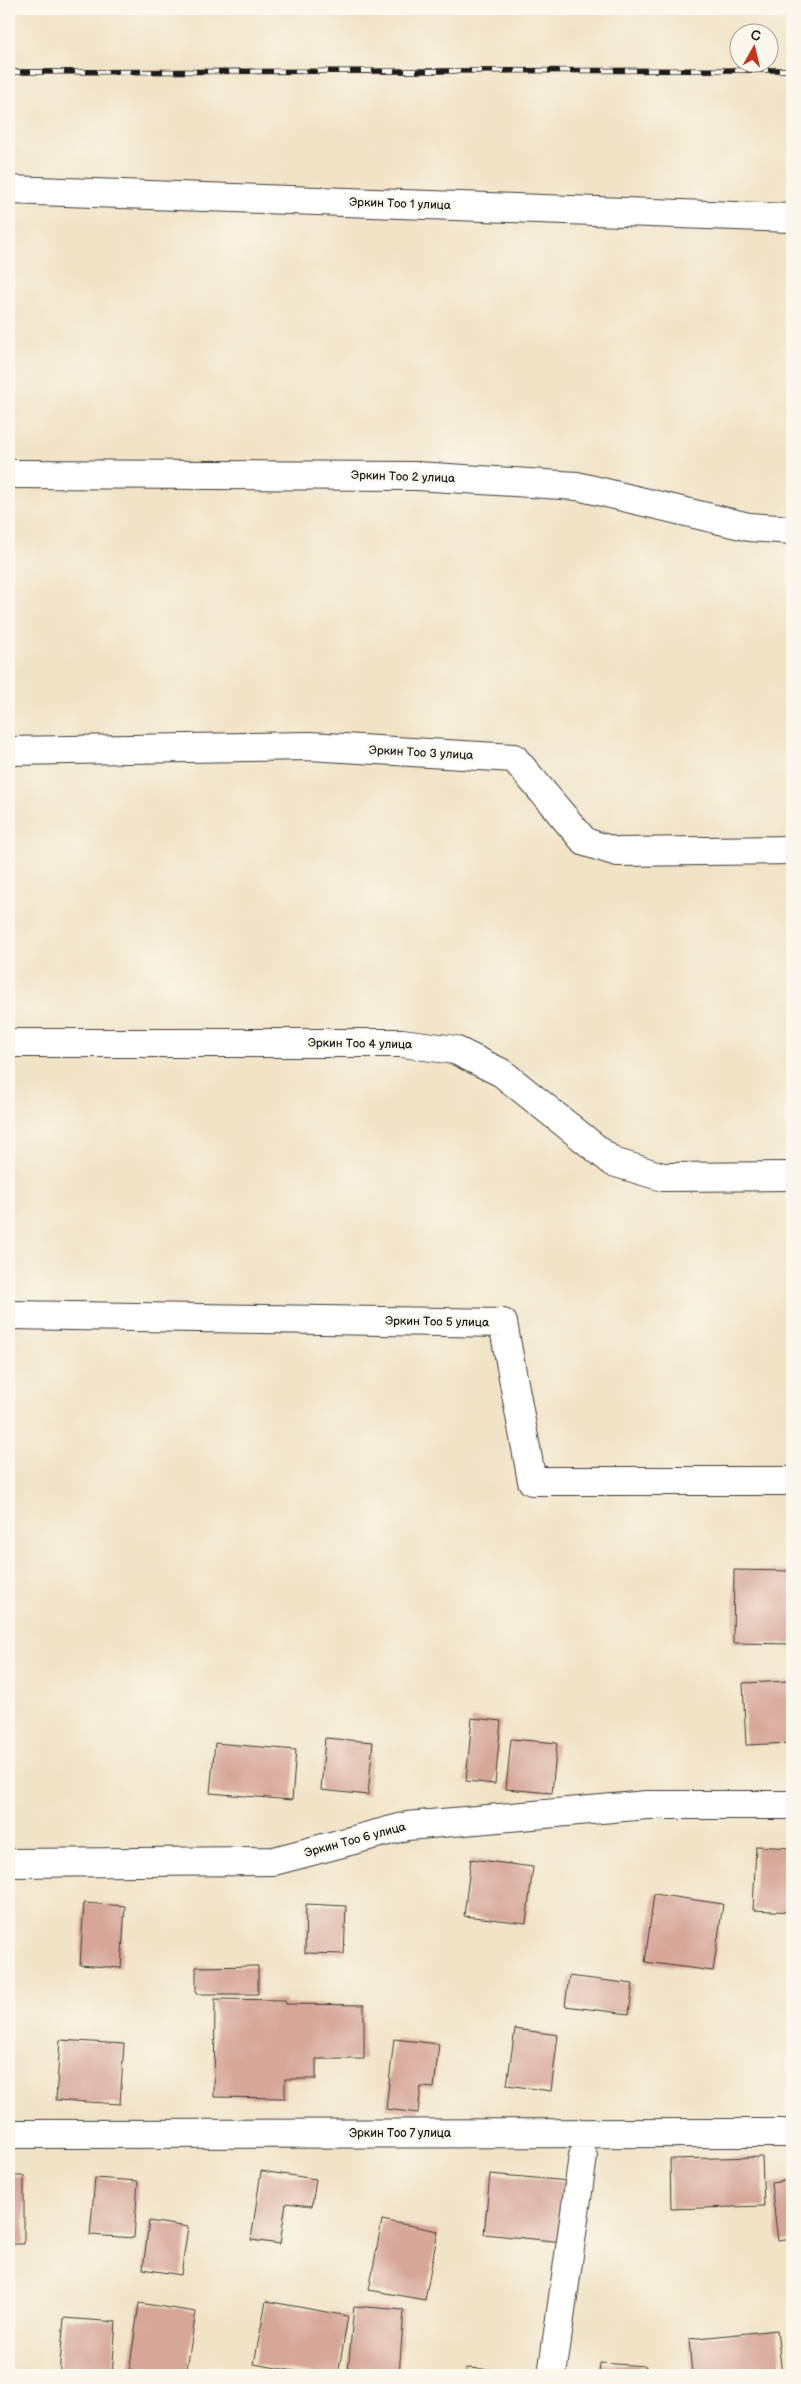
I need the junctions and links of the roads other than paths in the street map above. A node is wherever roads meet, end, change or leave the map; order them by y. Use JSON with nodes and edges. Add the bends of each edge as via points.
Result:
{"nodes":[{"id":1,"x":9,"y":190,"type":"edge"},
{"id":2,"x":792,"y":218,"type":"edge"},
{"id":3,"x":9,"y":474,"type":"edge"},
{"id":4,"x":792,"y":530,"type":"edge"},
{"id":5,"x":9,"y":751,"type":"edge"},
{"id":6,"x":792,"y":850,"type":"edge"},
{"id":7,"x":9,"y":1043,"type":"edge"},
{"id":8,"x":792,"y":1176,"type":"edge"},
{"id":9,"x":9,"y":1315,"type":"edge"},
{"id":10,"x":792,"y":1481,"type":"edge"},
{"id":11,"x":792,"y":1805,"type":"edge"},
{"id":12,"x":9,"y":1863,"type":"edge"},
{"id":13,"x":792,"y":2133,"type":"edge"},
{"id":14,"x":9,"y":2134,"type":"edge"},
{"id":15,"x":583,"y":2156,"type":"dead end"},
{"id":16,"x":552,"y":2375,"type":"edge"}],
"edges":[{"from":1,"to":2,"type":"street","name":"Эркин Тоо 1 улица"},
{"from":3,"to":4,"type":"street","name":"Эркин Тоо 2 улица","via":[[417,476],[576,486],[749,527]]},
{"from":5,"to":6,"type":"street","name":"Эркин Тоо 3 улица","via":[[309,746],[514,758],[586,842],[617,852]]},
{"from":7,"to":8,"type":"street","name":"Эркин Тоо 4 улица","via":[[402,1043],[455,1050],[502,1073],[613,1162],[662,1178]]},
{"from":9,"to":10,"type":"street","name":"Эркин Тоо 5 улица","via":[[503,1323],[532,1481]]},
{"from":11,"to":12,"type":"street","name":"Эркин Тоо 6 улица","via":[[647,1804],[406,1826],[274,1861]]},
{"from":13,"to":14,"type":"street","name":"Эркин Тоо 7 улица"},
{"from":15,"to":16,"type":"street"}]}
